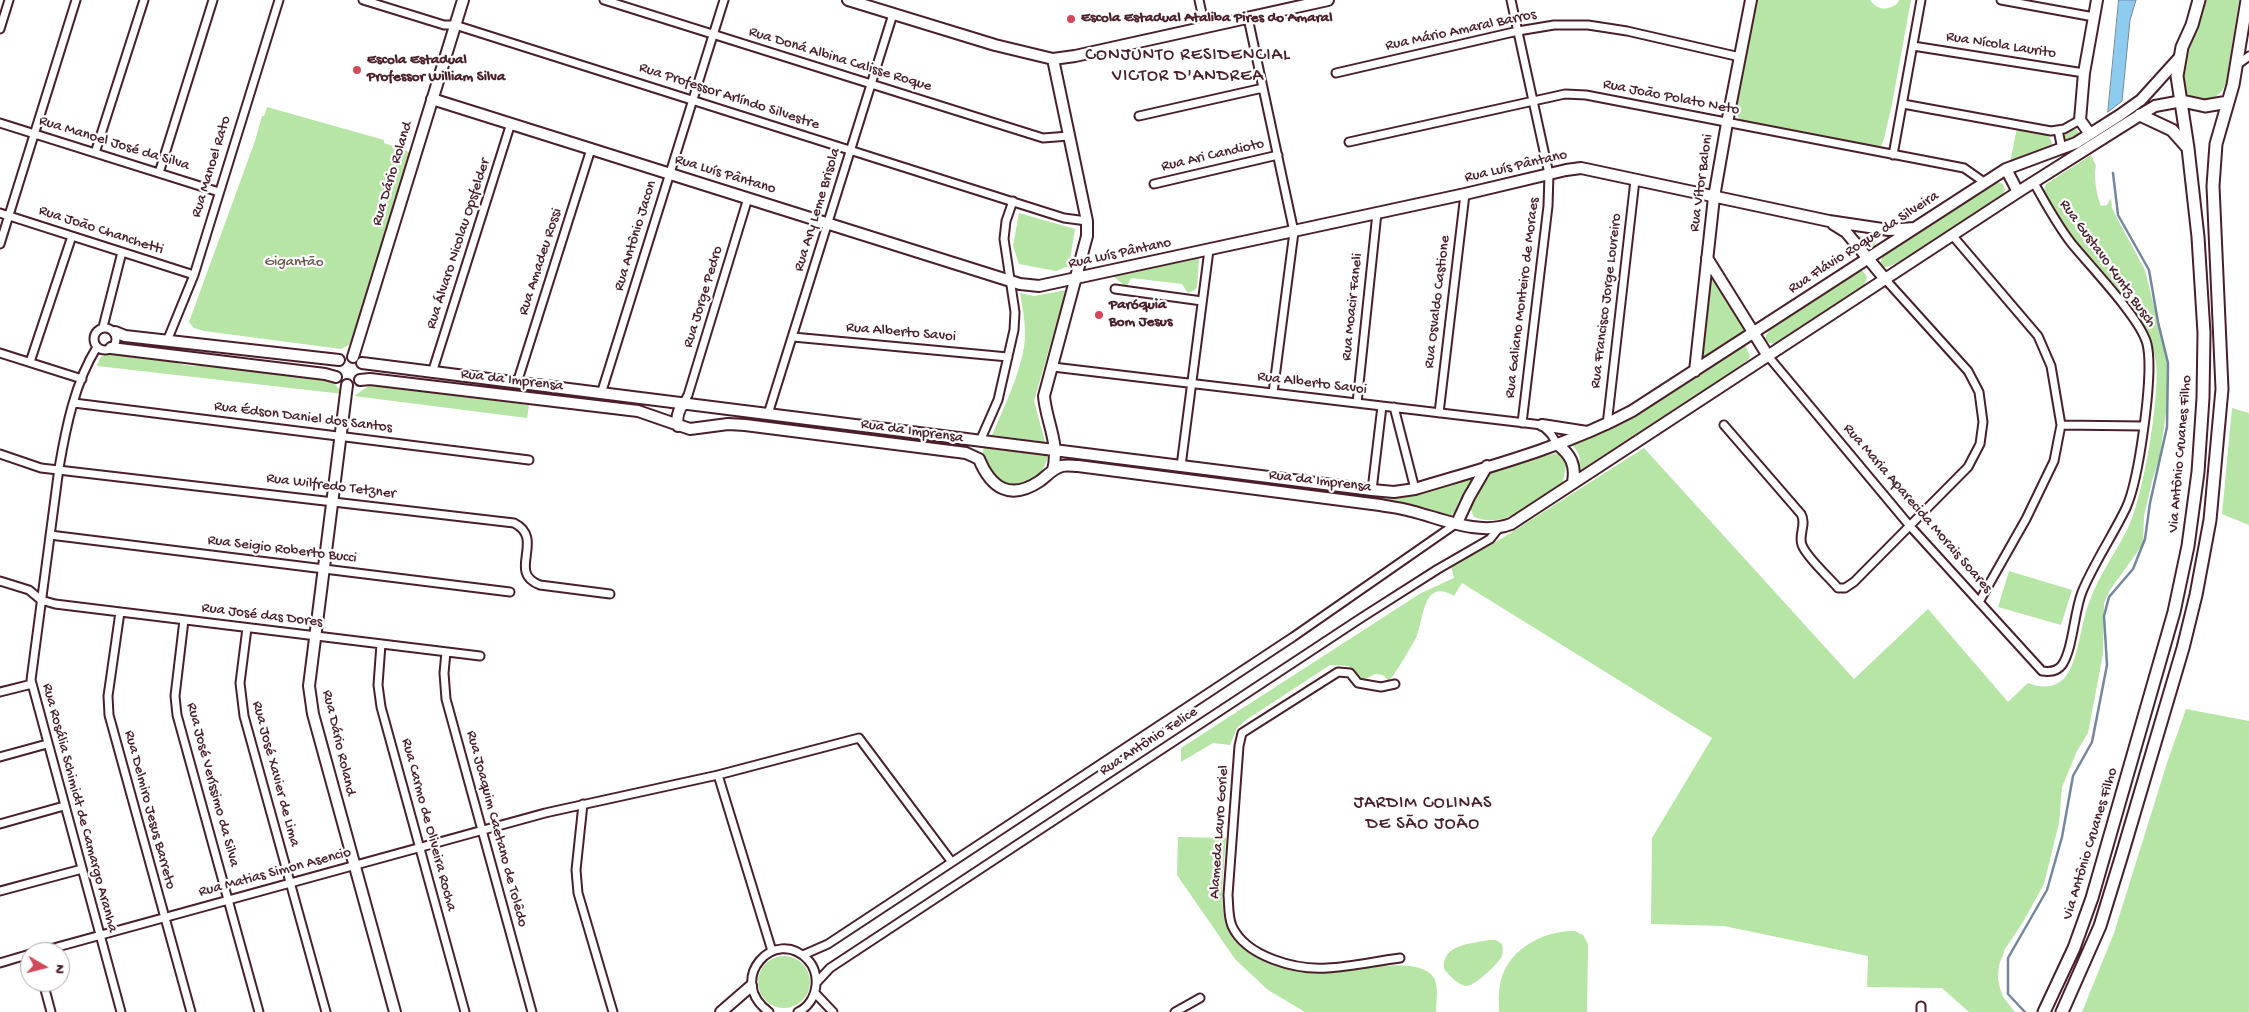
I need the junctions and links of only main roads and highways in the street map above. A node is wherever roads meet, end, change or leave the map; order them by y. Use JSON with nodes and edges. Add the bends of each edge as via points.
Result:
{"nodes":[{"id":1,"x":2199,"y":0,"type":"edge"},
{"id":2,"x":2247,"y":0,"type":"edge"},
{"id":3,"x":2246,"y":25,"type":"edge"},
{"id":4,"x":2182,"y":101,"type":"junction"},
{"id":5,"x":2228,"y":102,"type":"junction"},
{"id":6,"x":2140,"y":115,"type":"road end"},
{"id":7,"x":2188,"y":148,"type":"junction"},
{"id":8,"x":2044,"y":1012,"type":"edge"},
{"id":9,"x":2062,"y":1012,"type":"edge"}],
"edges":[{"from":1,"to":4,"type":"main road","name":"Via Antônio Cruanes Filho","via":[[2179,58],[2177,76]]},
{"from":2,"to":3,"type":"main road"},
{"from":3,"to":5,"type":"main road"},
{"from":4,"to":5,"type":"main road","via":[[2205,106]]},
{"from":4,"to":7,"type":"main road","name":"Via Antônio Cruanes Filho"},
{"from":5,"to":9,"type":"main road","via":[[2216,144],[2213,186],[2222,389],[2210,520],[2183,648],[2121,858],[2100,926]]},
{"from":6,"to":7,"type":"main road","via":[[2172,130]]},
{"from":7,"to":8,"type":"main road","name":"Via Antônio Cruanes Filho","via":[[2204,333],[2198,472],[2188,546],[2174,612],[2092,898],[2074,948]]}]}
